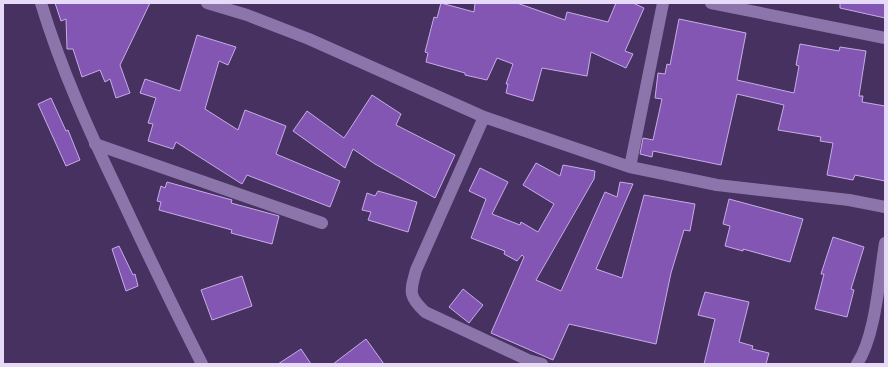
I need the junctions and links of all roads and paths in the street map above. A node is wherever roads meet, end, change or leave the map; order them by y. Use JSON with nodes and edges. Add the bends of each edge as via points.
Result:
{"nodes":[{"id":1,"x":41,"y":3,"type":"edge"},
{"id":2,"x":206,"y":3,"type":"edge"},
{"id":3,"x":663,"y":3,"type":"edge"},
{"id":4,"x":711,"y":3,"type":"edge"},
{"id":5,"x":885,"y":38,"type":"edge"},
{"id":6,"x":484,"y":117,"type":"junction"},
{"id":7,"x":95,"y":144,"type":"junction"},
{"id":8,"x":630,"y":167,"type":"junction"},
{"id":9,"x":885,"y":206,"type":"edge"},
{"id":10,"x":322,"y":223,"type":"dead end"},
{"id":11,"x":885,"y":243,"type":"edge"},
{"id":12,"x":202,"y":364,"type":"edge"},
{"id":13,"x":542,"y":364,"type":"edge"},
{"id":14,"x":857,"y":364,"type":"edge"}],
"edges":[{"from":1,"to":7,"type":"street","via":[[71,88]]},
{"from":2,"to":6,"type":"street","via":[[309,39]]},
{"from":3,"to":8,"type":"street"},
{"from":4,"to":5,"type":"street"},
{"from":6,"to":8,"type":"street"},
{"from":6,"to":13,"type":"street","via":[[416,270],[411,288],[413,301],[425,312],[528,360]]},
{"from":7,"to":10,"type":"street"},
{"from":7,"to":12,"type":"street"},
{"from":8,"to":9,"type":"street","via":[[717,185]]},
{"from":11,"to":14,"type":"street","via":[[870,330],[863,355]]}]}
